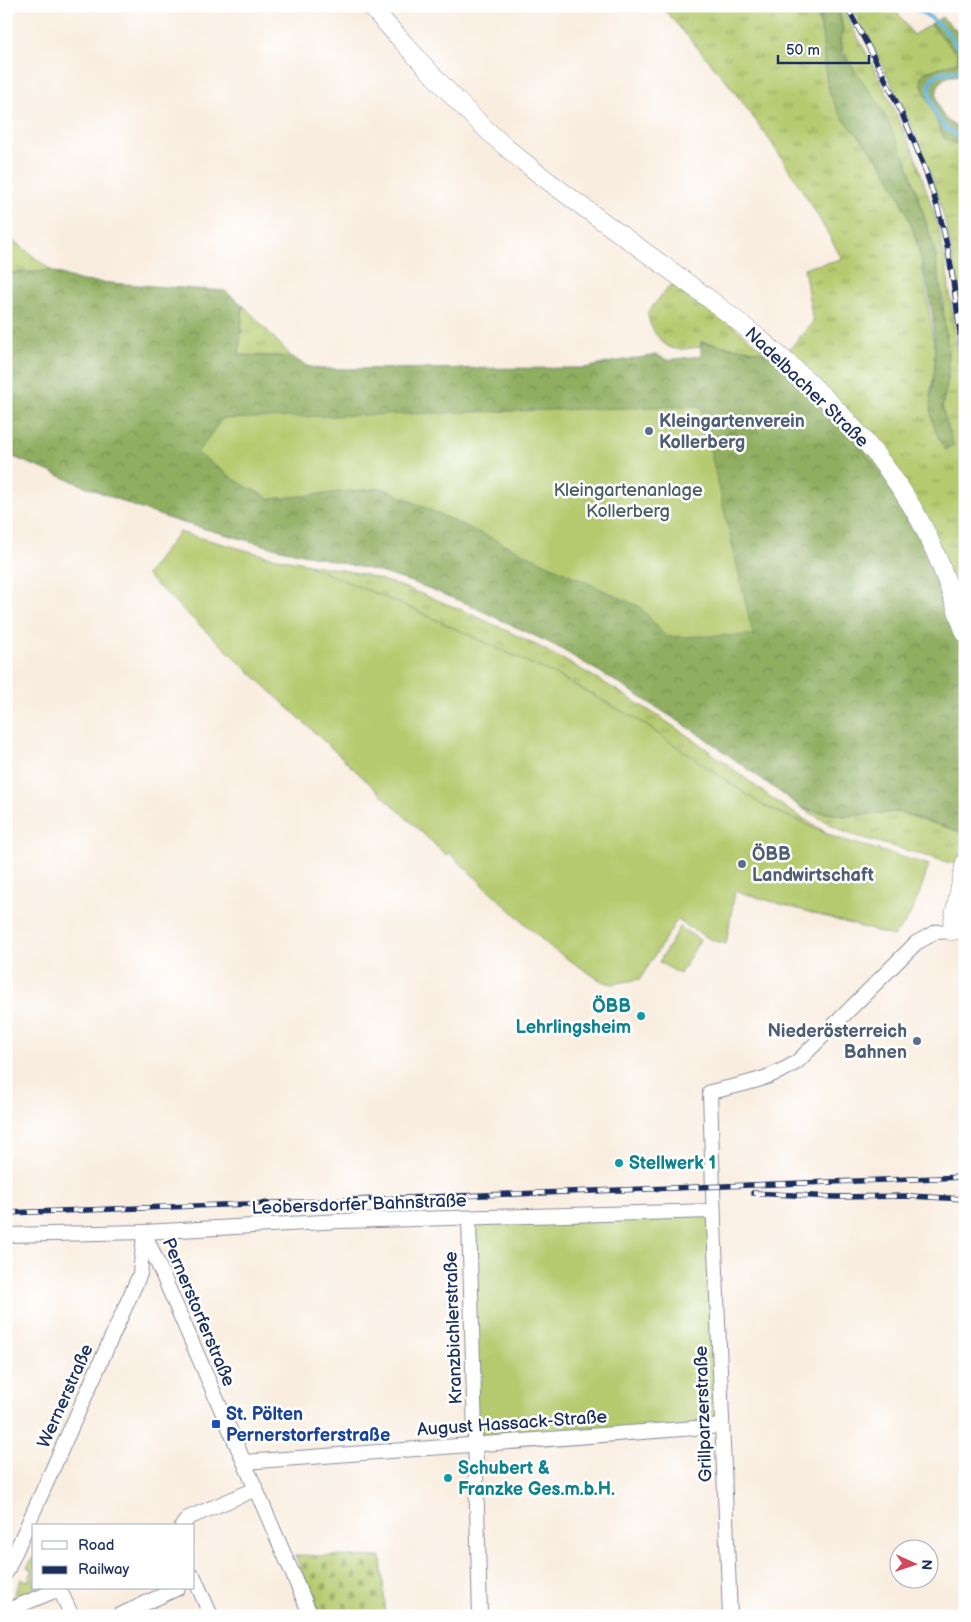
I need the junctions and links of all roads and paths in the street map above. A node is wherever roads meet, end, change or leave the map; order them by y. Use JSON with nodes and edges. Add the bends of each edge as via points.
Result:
{"nodes":[{"id":1,"x":370,"y":6,"type":"edge"},
{"id":2,"x":965,"y":633,"type":"edge"},
{"id":3,"x":965,"y":862,"type":"edge"},
{"id":4,"x":958,"y":930,"type":"edge"},
{"id":5,"x":713,"y":1211,"type":"junction"},
{"id":6,"x":469,"y":1219,"type":"junction"},
{"id":7,"x":144,"y":1232,"type":"junction"},
{"id":8,"x":6,"y":1235,"type":"edge"},
{"id":9,"x":722,"y":1426,"type":"junction"},
{"id":10,"x":475,"y":1443,"type":"junction"},
{"id":11,"x":245,"y":1462,"type":"junction"},
{"id":12,"x":256,"y":1489,"type":"junction"},
{"id":13,"x":32,"y":1524,"type":"edge"},
{"id":14,"x":184,"y":1524,"type":"edge"},
{"id":15,"x":12,"y":1542,"type":"edge"},
{"id":16,"x":6,"y":1573,"type":"edge"},
{"id":17,"x":195,"y":1581,"type":"edge"},
{"id":18,"x":54,"y":1590,"type":"edge"},
{"id":19,"x":60,"y":1590,"type":"edge"},
{"id":20,"x":174,"y":1590,"type":"edge"},
{"id":21,"x":6,"y":1611,"type":"edge"},
{"id":22,"x":72,"y":1616,"type":"edge"},
{"id":23,"x":118,"y":1616,"type":"edge"},
{"id":24,"x":211,"y":1616,"type":"edge"},
{"id":25,"x":311,"y":1616,"type":"edge"},
{"id":26,"x":480,"y":1616,"type":"edge"},
{"id":27,"x":730,"y":1616,"type":"edge"}],
"edges":[{"from":1,"to":2,"type":"street","name":"Nadelbacher Straße","via":[[504,145],[766,344],[828,402],[896,482],[925,530]]},
{"from":3,"to":4,"type":"street"},
{"from":4,"to":5,"type":"street","name":"Grillparzerstraße","via":[[936,932],[916,944],[797,1062],[783,1072],[710,1092]]},
{"from":5,"to":6,"type":"street","name":"Leobersdorfer Bahnstraße"},
{"from":5,"to":9,"type":"street","name":"Grillparzerstraße"},
{"from":6,"to":7,"type":"street","name":"Leobersdorfer Bahnstraße","via":[[341,1221]]},
{"from":6,"to":10,"type":"street","name":"Kranzbichlerstraße"},
{"from":7,"to":8,"type":"street","name":"Leobersdorfer Bahnstraße"},
{"from":7,"to":11,"type":"street","name":"Pernerstorferstraße"},
{"from":7,"to":13,"type":"street","name":"Wernerstraße","via":[[140,1274]]},
{"from":9,"to":10,"type":"street","name":"August Hassack-Straße"},
{"from":9,"to":27,"type":"street","name":"Grillparzerstraße"},
{"from":10,"to":11,"type":"street","name":"August Hassack-Straße"},
{"from":10,"to":26,"type":"street","name":"Kranzbichlerstraße"},
{"from":11,"to":12,"type":"street","name":"Pernerstorferstraße"},
{"from":12,"to":14,"type":"street","via":[[188,1518]]},
{"from":12,"to":25,"type":"street","name":"Pernerstorferstraße"},
{"from":13,"to":15,"type":"street","name":"Wernerstraße"},
{"from":15,"to":16,"type":"street","name":"Wernerstraße"},
{"from":17,"to":24,"type":"street"},
{"from":18,"to":21,"type":"street"},
{"from":19,"to":22,"type":"street"},
{"from":20,"to":23,"type":"street"}]}
